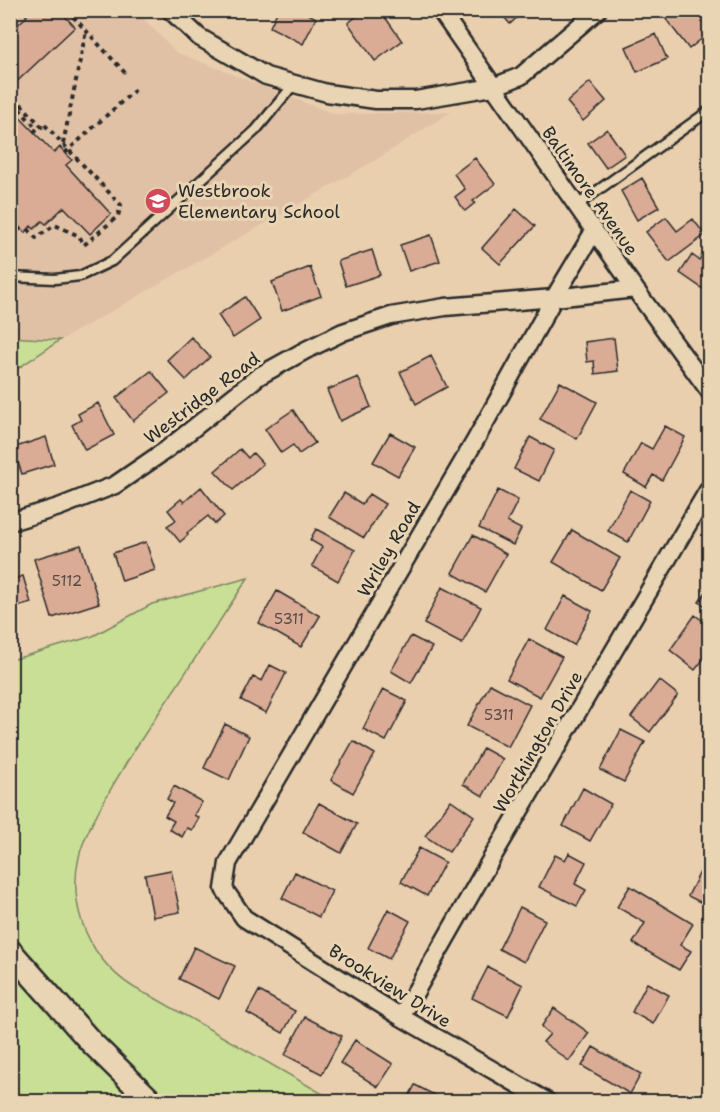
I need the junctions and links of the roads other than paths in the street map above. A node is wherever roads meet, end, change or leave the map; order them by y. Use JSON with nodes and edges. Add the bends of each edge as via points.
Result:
{"nodes":[{"id":1,"x":170,"y":10,"type":"edge"},
{"id":2,"x":440,"y":10,"type":"edge"},
{"id":3,"x":598,"y":10,"type":"edge"},
{"id":4,"x":294,"y":84,"type":"junction"},
{"id":5,"x":493,"y":87,"type":"junction"},
{"id":6,"x":710,"y":110,"type":"edge"},
{"id":7,"x":576,"y":206,"type":"junction"},
{"id":8,"x":594,"y":231,"type":"junction"},
{"id":9,"x":10,"y":277,"type":"edge"},
{"id":10,"x":635,"y":289,"type":"junction"},
{"id":11,"x":554,"y":298,"type":"junction"},
{"id":12,"x":707,"y":383,"type":"edge"},
{"id":13,"x":710,"y":487,"type":"edge"},
{"id":14,"x":10,"y":522,"type":"edge"},
{"id":15,"x":224,"y":889,"type":"joint"},
{"id":16,"x":10,"y":951,"type":"edge"},
{"id":17,"x":401,"y":1017,"type":"junction"},
{"id":18,"x":152,"y":1101,"type":"edge"},
{"id":19,"x":548,"y":1101,"type":"edge"}],
"edges":[{"from":1,"to":4,"type":"street","via":[[199,37],[266,76]]},
{"from":2,"to":5,"type":"street","name":"Baltimore Avenue"},
{"from":3,"to":5,"type":"street","via":[[521,76]]},
{"from":4,"to":5,"type":"street","via":[[376,100],[416,100]]},
{"from":4,"to":9,"type":"lane","via":[[256,129],[112,261],[80,276]]},
{"from":5,"to":7,"type":"street","name":"Baltimore Avenue"},
{"from":6,"to":7,"type":"lane"},
{"from":7,"to":8,"type":"street","name":"Baltimore Avenue"},
{"from":8,"to":10,"type":"street","name":"Baltimore Avenue"},
{"from":8,"to":11,"type":"street","name":"Wriley Road"},
{"from":10,"to":11,"type":"street","name":"Westridge Road"},
{"from":10,"to":12,"type":"street","name":"Baltimore Avenue"},
{"from":11,"to":14,"type":"street","name":"Westridge Road","via":[[445,307],[392,316],[343,332],[259,376],[115,485]]},
{"from":11,"to":15,"type":"street","name":"Wriley Road","via":[[475,441],[228,863]]},
{"from":13,"to":17,"type":"street","name":"Worthington Drive"},
{"from":15,"to":17,"type":"street","name":"Brookview Drive","via":[[244,918]]},
{"from":16,"to":18,"type":"main road","via":[[91,1042]]},
{"from":17,"to":19,"type":"street","name":"Brookview Drive"}]}
